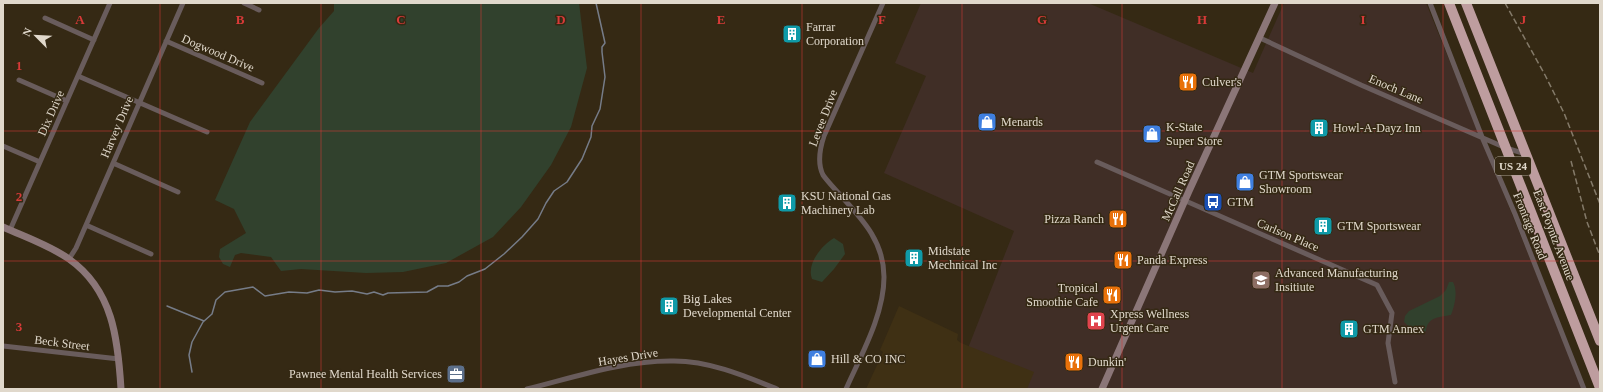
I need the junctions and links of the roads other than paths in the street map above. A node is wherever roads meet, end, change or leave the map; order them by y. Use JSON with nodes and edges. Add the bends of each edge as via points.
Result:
{"nodes":[{"id":1,"x":110,"y":3,"type":"edge"},
{"id":2,"x":183,"y":3,"type":"edge"},
{"id":3,"x":244,"y":3,"type":"edge"},
{"id":4,"x":883,"y":3,"type":"edge"},
{"id":5,"x":1275,"y":3,"type":"edge"},
{"id":6,"x":1430,"y":3,"type":"edge"},
{"id":7,"x":1449,"y":3,"type":"edge"},
{"id":8,"x":1466,"y":3,"type":"edge"},
{"id":9,"x":259,"y":10,"type":"dead end"},
{"id":10,"x":45,"y":18,"type":"dead end"},
{"id":11,"x":1260,"y":38,"type":"junction"},
{"id":12,"x":94,"y":40,"type":"junction"},
{"id":13,"x":166,"y":41,"type":"junction"},
{"id":14,"x":78,"y":76,"type":"junction"},
{"id":15,"x":19,"y":80,"type":"dead end"},
{"id":16,"x":262,"y":83,"type":"dead end"},
{"id":17,"x":67,"y":101,"type":"junction"},
{"id":18,"x":139,"y":103,"type":"junction"},
{"id":19,"x":207,"y":132,"type":"dead end"},
{"id":20,"x":1482,"y":137,"type":"junction"},
{"id":21,"x":3,"y":146,"type":"edge"},
{"id":22,"x":1506,"y":148,"type":"junction"},
{"id":23,"x":1527,"y":154,"type":"junction"},
{"id":24,"x":40,"y":162,"type":"junction"},
{"id":25,"x":1097,"y":162,"type":"dead end"},
{"id":26,"x":113,"y":163,"type":"junction"},
{"id":27,"x":178,"y":192,"type":"dead end"},
{"id":28,"x":1185,"y":202,"type":"junction"},
{"id":29,"x":86,"y":225,"type":"junction"},
{"id":30,"x":7,"y":229,"type":"edge"},
{"id":31,"x":151,"y":254,"type":"dead end"},
{"id":32,"x":69,"y":259,"type":"junction"},
{"id":33,"x":1600,"y":341,"type":"edge"},
{"id":34,"x":3,"y":346,"type":"edge"},
{"id":35,"x":119,"y":359,"type":"junction"},
{"id":36,"x":1395,"y":382,"type":"dead end"},
{"id":37,"x":1600,"y":388,"type":"edge"},
{"id":38,"x":121,"y":389,"type":"edge"},
{"id":39,"x":528,"y":389,"type":"edge"},
{"id":40,"x":777,"y":389,"type":"edge"},
{"id":41,"x":846,"y":389,"type":"edge"},
{"id":42,"x":1102,"y":389,"type":"edge"},
{"id":43,"x":1584,"y":389,"type":"edge"}],
"edges":[{"from":1,"to":12,"type":"street","name":"Dix Drive"},
{"from":2,"to":13,"type":"street","name":"Harvey Drive"},
{"from":3,"to":9,"type":"street"},
{"from":4,"to":41,"type":"street","name":"Levee Drive","via":[[823,141],[819,157],[823,175],[868,228],[880,248],[883,263],[883,296],[877,317]]},
{"from":5,"to":11,"type":"main road","name":"McCall Road"},
{"from":6,"to":20,"type":"street","name":"Frontage Road"},
{"from":7,"to":22,"type":"highway","name":"East Poyntz Avenue","number":"US 24"},
{"from":8,"to":23,"type":"highway","name":"East Poyntz Avenue","number":"US 24"},
{"from":10,"to":12,"type":"street"},
{"from":11,"to":20,"type":"street","name":"Enoch Lane"},
{"from":11,"to":28,"type":"main road","name":"McCall Road"},
{"from":12,"to":14,"type":"street","name":"Dix Drive"},
{"from":13,"to":16,"type":"street","name":"Dogwood Drive"},
{"from":13,"to":18,"type":"street","name":"Harvey Drive"},
{"from":14,"to":17,"type":"street","name":"Dix Drive"},
{"from":14,"to":18,"type":"street"},
{"from":15,"to":17,"type":"street"},
{"from":17,"to":24,"type":"street","name":"Dix Drive"},
{"from":18,"to":19,"type":"street"},
{"from":18,"to":26,"type":"street","name":"Harvey Drive"},
{"from":20,"to":22,"type":"street","name":"Enoch Lane"},
{"from":20,"to":43,"type":"street","name":"Frontage Road"},
{"from":21,"to":24,"type":"street"},
{"from":22,"to":23,"type":"street","name":"Enoch Lane"},
{"from":22,"to":37,"type":"highway","name":"East Poyntz Avenue","number":"US 24"},
{"from":23,"to":33,"type":"highway","name":"East Poyntz Avenue","number":"US 24"},
{"from":24,"to":30,"type":"street","name":"Dix Drive"},
{"from":25,"to":28,"type":"street","name":"Carlson Place"},
{"from":26,"to":27,"type":"street"},
{"from":26,"to":29,"type":"street","name":"Harvey Drive"},
{"from":28,"to":36,"type":"street","name":"Carlson Place","via":[[1377,285],[1392,313],[1388,343]]},
{"from":28,"to":42,"type":"main road","name":"McCall Road"},
{"from":29,"to":31,"type":"street"},
{"from":29,"to":32,"type":"street","name":"Harvey Drive"},
{"from":30,"to":32,"type":"main road","via":[[43,244]]},
{"from":32,"to":35,"type":"main road","via":[[92,281],[104,299],[117,337]]},
{"from":34,"to":35,"type":"street","name":"Beck Street"},
{"from":35,"to":38,"type":"main road"},
{"from":39,"to":40,"type":"street","name":"Hayes Drive","via":[[642,362],[675,361],[721,369]]}]}
